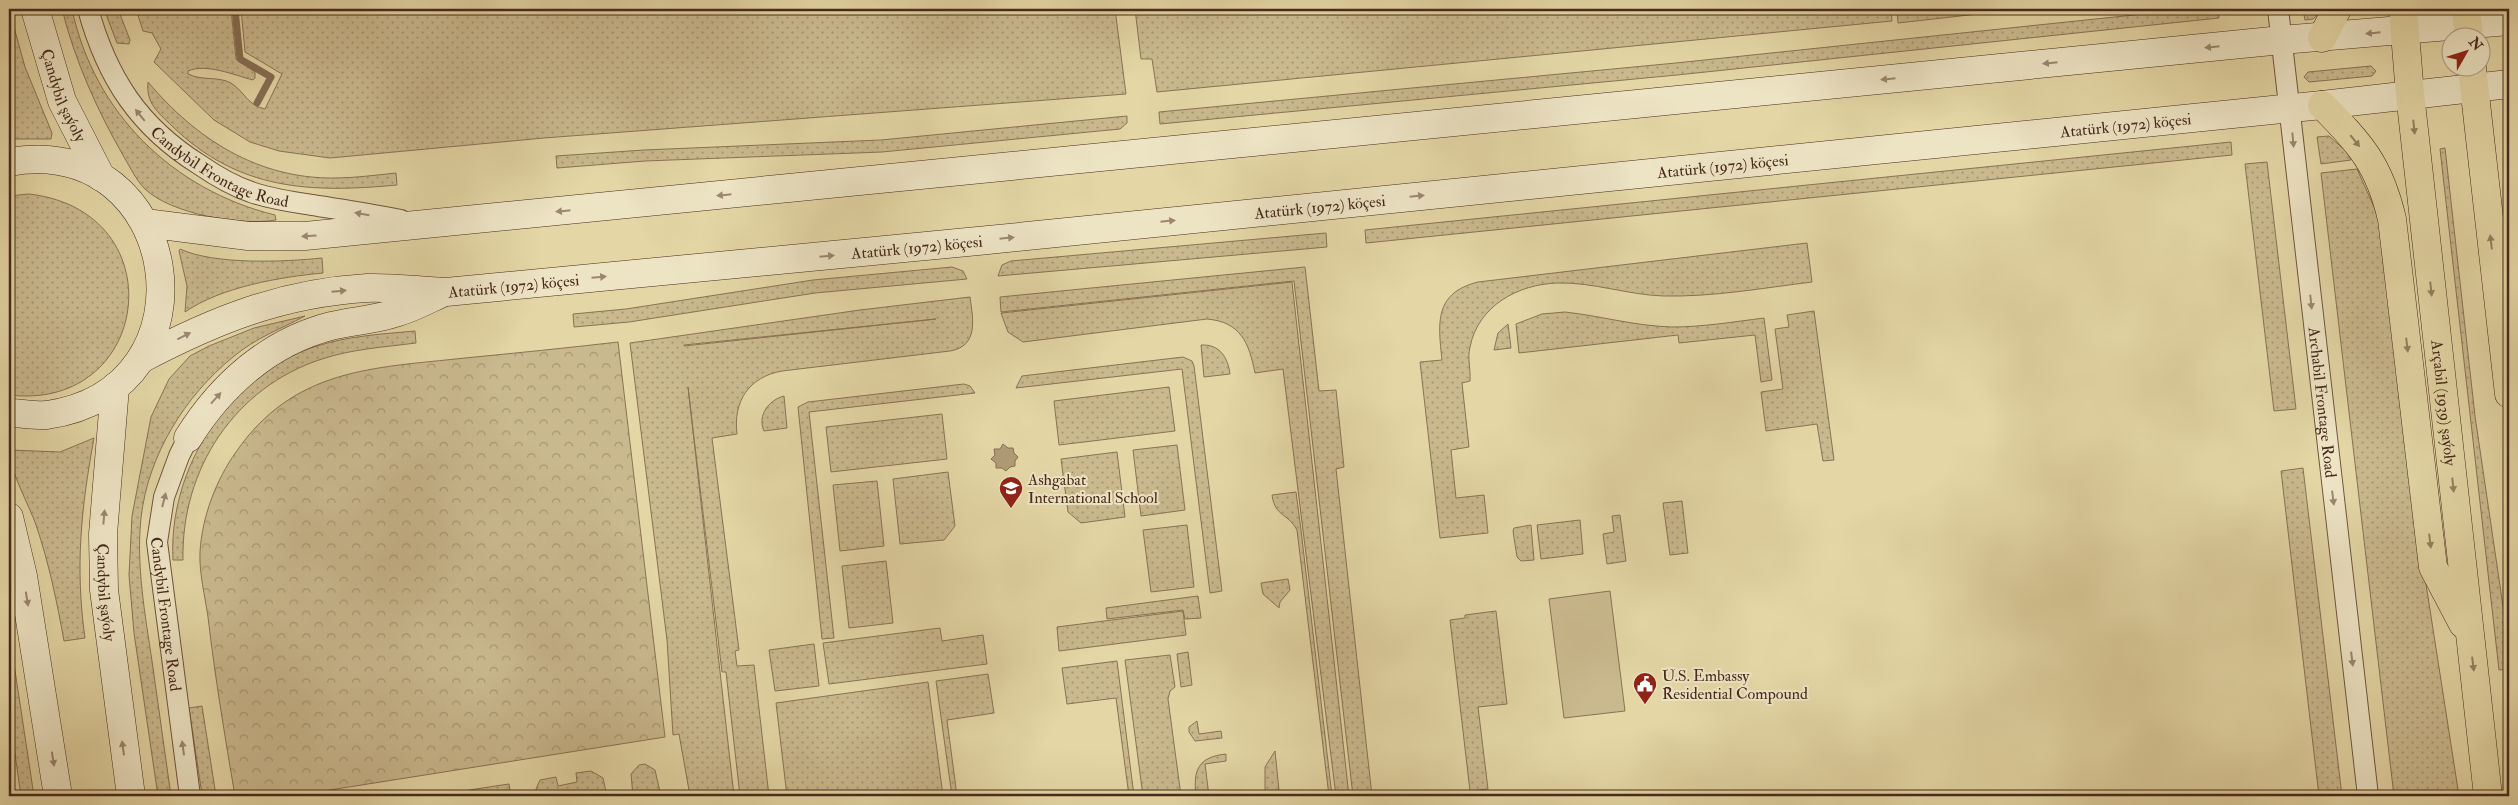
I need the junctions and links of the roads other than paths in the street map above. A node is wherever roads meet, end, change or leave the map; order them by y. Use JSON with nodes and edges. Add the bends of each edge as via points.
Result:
{"nodes":[{"id":1,"x":35,"y":9,"type":"edge"},
{"id":2,"x":88,"y":9,"type":"edge"},
{"id":3,"x":2278,"y":9,"type":"edge"},
{"id":4,"x":2337,"y":9,"type":"edge"},
{"id":5,"x":2404,"y":19,"type":"edge"},
{"id":6,"x":2509,"y":21,"type":"edge"},
{"id":7,"x":2468,"y":24,"type":"edge"},
{"id":8,"x":2322,"y":38,"type":"junction"},
{"id":9,"x":2282,"y":40,"type":"junction"},
{"id":10,"x":2473,"y":78,"type":"edge"},
{"id":11,"x":2509,"y":84,"type":"edge"},
{"id":12,"x":2410,"y":94,"type":"junction"},
{"id":13,"x":2322,"y":105,"type":"junction"},
{"id":14,"x":2291,"y":108,"type":"junction"},
{"id":15,"x":9,"y":162,"type":"edge"},
{"id":16,"x":101,"y":178,"type":"junction"},
{"id":17,"x":145,"y":223,"type":"junction"},
{"id":18,"x":427,"y":225,"type":"junction"},
{"id":19,"x":446,"y":292,"type":"junction"},
{"id":20,"x":141,"y":359,"type":"junction"},
{"id":21,"x":115,"y":387,"type":"junction"},
{"id":22,"x":2509,"y":394,"type":"edge"},
{"id":23,"x":9,"y":413,"type":"edge"},
{"id":24,"x":188,"y":438,"type":"joint"},
{"id":25,"x":9,"y":517,"type":"edge"},
{"id":26,"x":2470,"y":636,"type":"junction"},
{"id":27,"x":58,"y":796,"type":"edge"},
{"id":28,"x":131,"y":796,"type":"edge"},
{"id":29,"x":190,"y":796,"type":"edge"},
{"id":30,"x":2368,"y":796,"type":"edge"},
{"id":31,"x":2488,"y":796,"type":"edge"}],
"edges":[{"from":1,"to":16,"type":"main road","name":"Çandybil şaýoly","via":[[62,101]]},
{"from":18,"to":2,"type":"street","name":"Candybil Frontage Road","one_way":true,"via":[[280,201],[250,192],[189,159],[143,119],[124,93],[96,39]]},
{"from":3,"to":9,"type":"street","name":"Archabil Frontage Road"},
{"from":4,"to":8,"type":"main road"},
{"from":5,"to":7,"type":"main road"},
{"from":5,"to":8,"type":"main road","one_way":true},
{"from":5,"to":12,"type":"main road","name":"Arçabil (1939) şaýoly"},
{"from":6,"to":7,"type":"main road"},
{"from":8,"to":9,"type":"main road"},
{"from":9,"to":14,"type":"street","name":"Archabil Frontage Road"},
{"from":9,"to":18,"type":"main road","one_way":true},
{"from":10,"to":11,"type":"main road","name":"Atatürk (1972) köçesi"},
{"from":10,"to":12,"type":"main road","name":"Atatürk (1972) köçesi"},
{"from":22,"to":10,"type":"main road","one_way":true},
{"from":12,"to":13,"type":"main road","name":"Atatürk (1972) köçesi"},
{"from":12,"to":26,"type":"main road","name":"Arçabil (1939) şaýoly","one_way":true},
{"from":13,"to":14,"type":"main road","name":"Atatürk (1972) köçesi"},
{"from":13,"to":26,"type":"main road","one_way":true,"via":[[2370,158],[2385,188],[2392,219],[2433,567]]},
{"from":19,"to":14,"type":"main road","name":"Atatürk (1972) köçesi","one_way":true},
{"from":14,"to":30,"type":"street","name":"Archabil Frontage Road","one_way":true,"via":[[2322,408]]},
{"from":15,"to":16,"type":"main road","via":[[30,158],[67,162]]},
{"from":16,"to":17,"type":"main road","via":[[126,198]]},
{"from":18,"to":17,"type":"main road","one_way":true,"via":[[305,236],[248,236]]},
{"from":17,"to":20,"type":"main road","via":[[158,256],[162,292],[156,327]]},
{"from":20,"to":19,"type":"main road","name":"Atatürk (1972) köçesi","one_way":true,"via":[[231,316],[301,295],[369,288]]},
{"from":24,"to":19,"type":"main road","one_way":true,"via":[[230,382],[274,351],[318,330],[394,314]]},
{"from":20,"to":21,"type":"main road"},
{"from":21,"to":23,"type":"main road","via":[[82,406],[55,413]]},
{"from":28,"to":21,"type":"main road","name":"Çandybil şaýoly","one_way":true,"via":[[102,560]]},
{"from":29,"to":24,"type":"street","name":"Candybil Frontage Road","one_way":true,"via":[[157,542],[164,497]]},
{"from":25,"to":27,"type":"main road","one_way":true,"via":[[24,576]]},
{"from":26,"to":31,"type":"main road","name":"Arçabil (1939) şaýoly","one_way":true}]}
